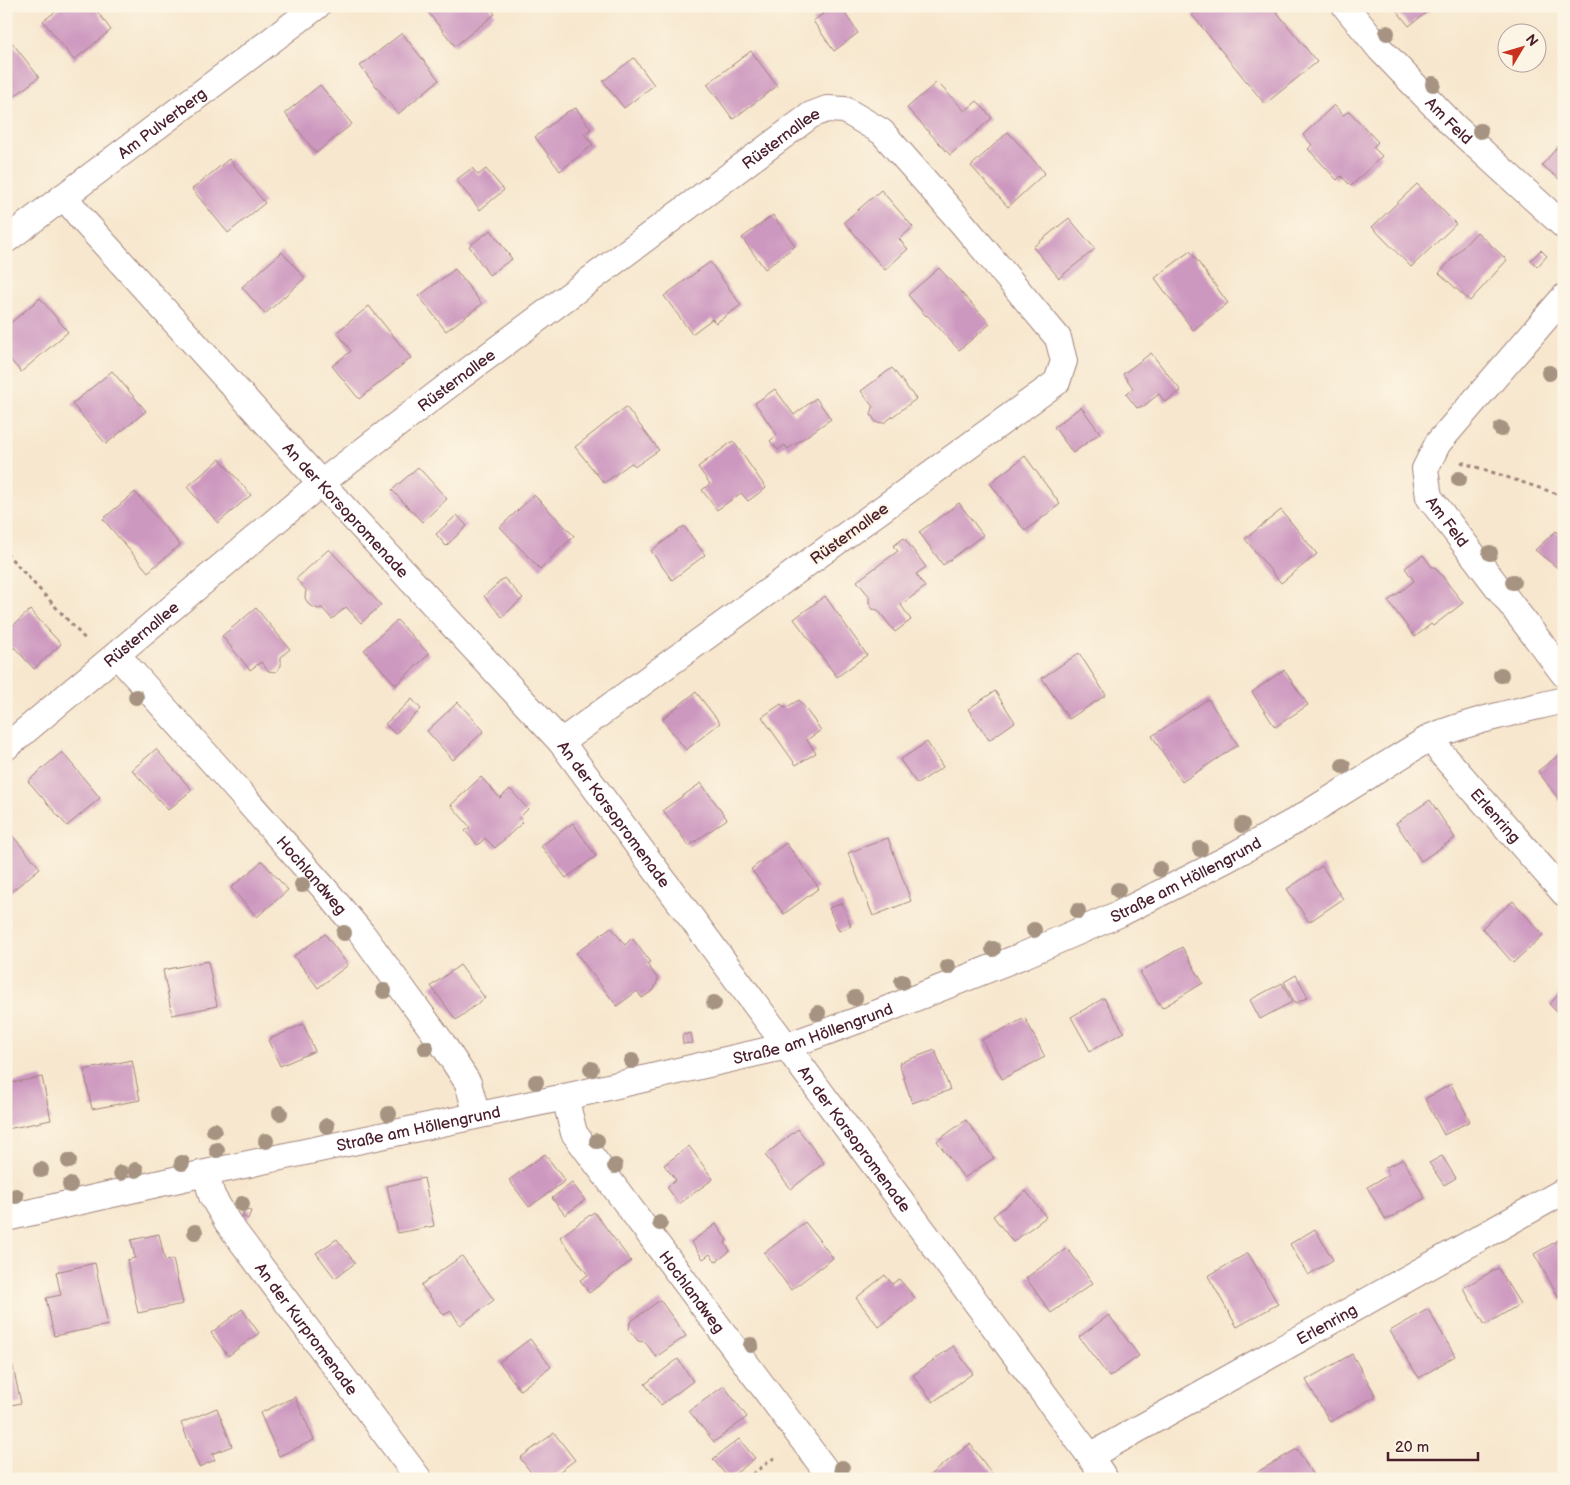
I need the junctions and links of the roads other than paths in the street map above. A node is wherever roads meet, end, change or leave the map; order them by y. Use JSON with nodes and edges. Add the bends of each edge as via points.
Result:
{"nodes":[{"id":1,"x":317,"y":6,"type":"edge"},
{"id":2,"x":1345,"y":6,"type":"edge"},
{"id":3,"x":64,"y":196,"type":"junction"},
{"id":4,"x":1564,"y":226,"type":"edge"},
{"id":5,"x":6,"y":240,"type":"edge"},
{"id":6,"x":1564,"y":297,"type":"edge"},
{"id":7,"x":321,"y":484,"type":"junction"},
{"id":8,"x":112,"y":659,"type":"junction"},
{"id":9,"x":1564,"y":674,"type":"edge"},
{"id":10,"x":1564,"y":700,"type":"edge"},
{"id":11,"x":1431,"y":738,"type":"junction"},
{"id":12,"x":561,"y":742,"type":"junction"},
{"id":13,"x":6,"y":747,"type":"edge"},
{"id":14,"x":1564,"y":893,"type":"edge"},
{"id":15,"x":787,"y":1046,"type":"junction"},
{"id":16,"x":565,"y":1098,"type":"junction"},
{"id":17,"x":477,"y":1115,"type":"junction"},
{"id":18,"x":206,"y":1174,"type":"junction"},
{"id":19,"x":1564,"y":1190,"type":"edge"},
{"id":20,"x":6,"y":1218,"type":"edge"},
{"id":21,"x":1090,"y":1456,"type":"junction"},
{"id":22,"x":418,"y":1479,"type":"edge"},
{"id":23,"x":832,"y":1479,"type":"edge"},
{"id":24,"x":1105,"y":1479,"type":"edge"}],
"edges":[{"from":1,"to":3,"type":"street","name":"Am Pulverberg"},
{"from":2,"to":4,"type":"street","name":"Am Feld","via":[[1380,49],[1453,125]]},
{"from":3,"to":5,"type":"street","name":"Am Pulverberg"},
{"from":3,"to":7,"type":"street","name":"An der Korsopromenade"},
{"from":6,"to":9,"type":"street","name":"Am Feld","via":[[1438,443],[1425,469],[1429,497]]},
{"from":7,"to":8,"type":"street","name":"Rüsternallee"},
{"from":7,"to":12,"type":"street","name":"An der Korsopromenade"},
{"from":7,"to":12,"type":"street","name":"Rüsternallee","via":[[810,114],[827,109],[846,110],[882,132],[1058,338],[1064,362],[1057,382]]},
{"from":8,"to":13,"type":"street","name":"Rüsternallee"},
{"from":8,"to":17,"type":"street","name":"Hochlandweg","via":[[220,770],[363,935],[442,1042],[468,1083]]},
{"from":10,"to":11,"type":"street","name":"Straße am Höllengrund","via":[[1468,724]]},
{"from":11,"to":14,"type":"street","name":"Erlenring"},
{"from":11,"to":15,"type":"street","name":"Straße am Höllengrund","via":[[1297,820],[1119,914],[1016,959]]},
{"from":12,"to":15,"type":"street","name":"An der Korsopromenade"},
{"from":15,"to":16,"type":"street","name":"Straße am Höllengrund"},
{"from":15,"to":21,"type":"street","name":"An der Korsopromenade"},
{"from":16,"to":17,"type":"street","name":"Straße am Höllengrund"},
{"from":16,"to":23,"type":"street","name":"Hochlandweg","via":[[574,1133]]},
{"from":17,"to":18,"type":"street","name":"Straße am Höllengrund"},
{"from":18,"to":20,"type":"street","name":"Straße am Höllengrund"},
{"from":18,"to":22,"type":"street","name":"An der Kurpromenade","via":[[212,1196],[228,1223]]},
{"from":19,"to":21,"type":"street","name":"Erlenring"},
{"from":21,"to":24,"type":"street","name":"An der Korsopromenade"}]}
